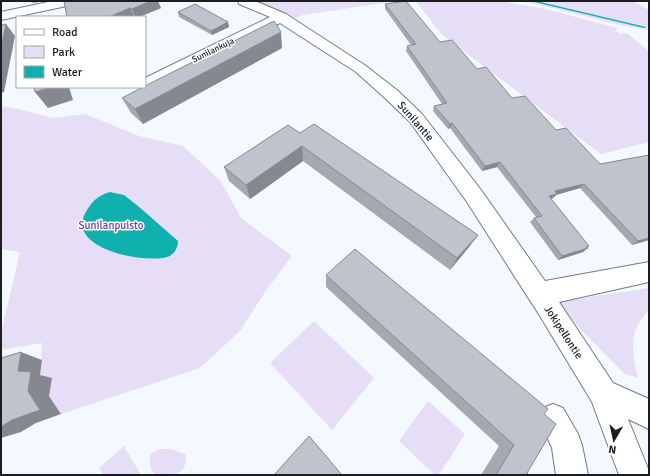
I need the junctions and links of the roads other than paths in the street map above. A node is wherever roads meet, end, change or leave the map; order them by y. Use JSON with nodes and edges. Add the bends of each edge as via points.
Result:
{"nodes":[{"id":1,"x":71,"y":1,"type":"edge"},
{"id":2,"x":244,"y":1,"type":"edge"},
{"id":3,"x":1,"y":16,"type":"edge"},
{"id":4,"x":281,"y":17,"type":"junction"},
{"id":5,"x":146,"y":84,"type":"edge"},
{"id":6,"x":649,"y":272,"type":"edge"},
{"id":7,"x":538,"y":293,"type":"junction"},
{"id":8,"x":602,"y":393,"type":"junction"},
{"id":9,"x":649,"y":416,"type":"edge"},
{"id":10,"x":553,"y":418,"type":"dead end"},
{"id":11,"x":572,"y":475,"type":"edge"},
{"id":12,"x":635,"y":475,"type":"edge"}],
"edges":[{"from":1,"to":3,"type":"street"},
{"from":2,"to":4,"type":"street","name":"Sunilantie"},
{"from":4,"to":5,"type":"street","name":"Sunilankuja"},
{"from":4,"to":7,"type":"street","name":"Sunilantie","via":[[361,69],[416,118],[474,196]]},
{"from":6,"to":7,"type":"street","name":"Jokipellontie"},
{"from":7,"to":8,"type":"street","name":"Jokipellontie"},
{"from":8,"to":9,"type":"street"},
{"from":8,"to":12,"type":"street","name":"Jokipellontie"},
{"from":10,"to":11,"type":"street","via":[[567,445]]}]}
